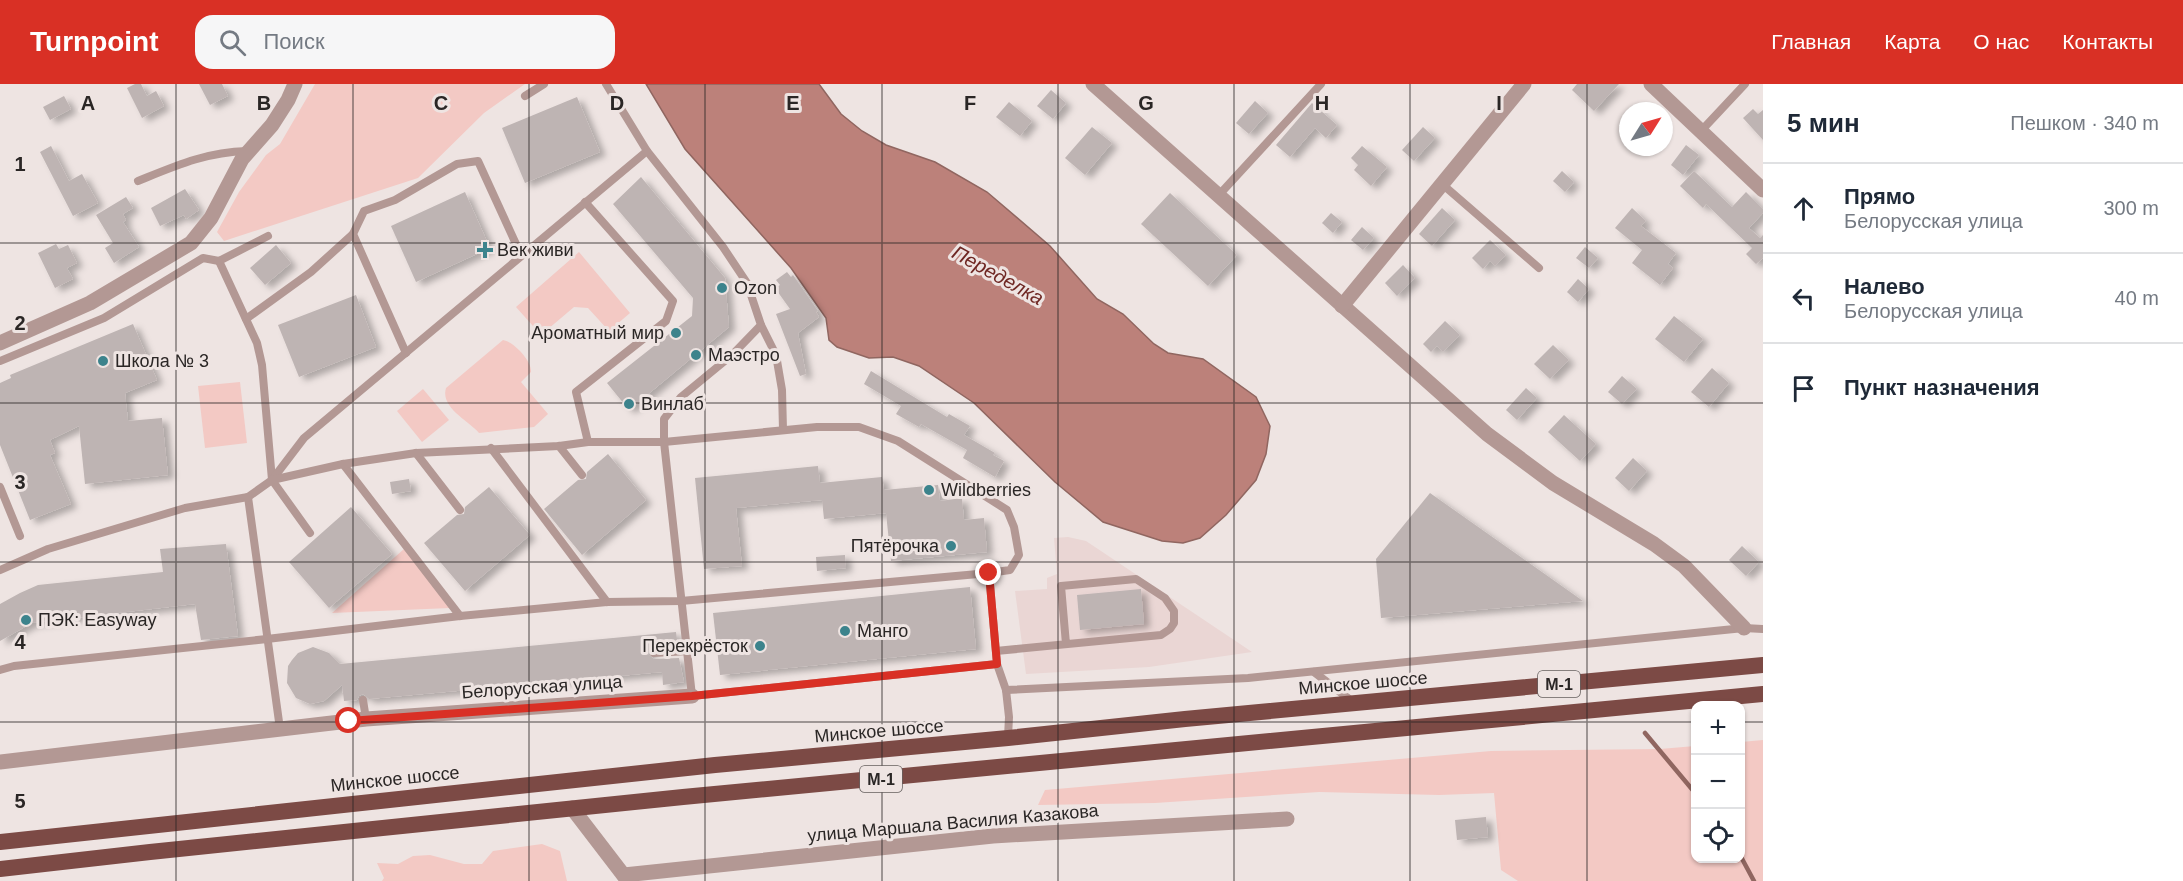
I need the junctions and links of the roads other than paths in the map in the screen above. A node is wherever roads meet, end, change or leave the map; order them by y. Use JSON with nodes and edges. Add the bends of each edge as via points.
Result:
{"nodes":[{"id":1,"x":295,"y":84,"type":"edge"},
{"id":2,"x":544,"y":84,"type":"edge"},
{"id":3,"x":606,"y":84,"type":"edge"},
{"id":4,"x":1093,"y":84,"type":"edge"},
{"id":5,"x":1321,"y":84,"type":"edge"},
{"id":6,"x":1524,"y":84,"type":"edge"},
{"id":7,"x":1652,"y":84,"type":"edge"},
{"id":8,"x":1745,"y":84,"type":"edge"},
{"id":9,"x":525,"y":96,"type":"dead end"},
{"id":10,"x":1701,"y":131,"type":"junction"},
{"id":11,"x":249,"y":151,"type":"junction"},
{"id":12,"x":647,"y":152,"type":"junction"},
{"id":13,"x":138,"y":181,"type":"dead end"},
{"id":14,"x":1442,"y":184,"type":"junction"},
{"id":15,"x":1763,"y":190,"type":"edge"},
{"id":16,"x":1218,"y":196,"type":"junction"},
{"id":17,"x":585,"y":202,"type":"junction"},
{"id":18,"x":353,"y":234,"type":"junction"},
{"id":19,"x":268,"y":236,"type":"dead end"},
{"id":20,"x":521,"y":255,"type":"junction"},
{"id":21,"x":219,"y":261,"type":"junction"},
{"id":22,"x":1539,"y":268,"type":"dead end"},
{"id":23,"x":1342,"y":306,"type":"junction"},
{"id":24,"x":246,"y":319,"type":"junction"},
{"id":25,"x":761,"y":325,"type":"junction"},
{"id":26,"x":0,"y":343,"type":"edge"},
{"id":27,"x":405,"y":353,"type":"junction"},
{"id":28,"x":0,"y":361,"type":"edge"},
{"id":29,"x":783,"y":430,"type":"junction"},
{"id":30,"x":588,"y":442,"type":"junction"},
{"id":31,"x":664,"y":442,"type":"junction"},
{"id":32,"x":559,"y":446,"type":"junction"},
{"id":33,"x":490,"y":448,"type":"junction"},
{"id":34,"x":416,"y":453,"type":"junction"},
{"id":35,"x":343,"y":464,"type":"junction"},
{"id":36,"x":582,"y":475,"type":"dead end"},
{"id":37,"x":272,"y":480,"type":"junction"},
{"id":38,"x":0,"y":487,"type":"edge"},
{"id":39,"x":248,"y":496,"type":"junction"},
{"id":40,"x":460,"y":510,"type":"dead end"},
{"id":41,"x":310,"y":533,"type":"dead end"},
{"id":42,"x":20,"y":536,"type":"dead end"},
{"id":43,"x":0,"y":570,"type":"edge"},
{"id":44,"x":989,"y":573,"type":"junction"},
{"id":45,"x":681,"y":601,"type":"junction"},
{"id":46,"x":607,"y":602,"type":"junction"},
{"id":47,"x":460,"y":616,"type":"junction"},
{"id":48,"x":1744,"y":628,"type":"junction"},
{"id":49,"x":1763,"y":629,"type":"edge"},
{"id":50,"x":267,"y":639,"type":"junction"},
{"id":51,"x":1066,"y":644,"type":"junction"},
{"id":52,"x":688,"y":651,"type":"junction"},
{"id":53,"x":996,"y":651,"type":"junction"},
{"id":54,"x":654,"y":653,"type":"dead end"},
{"id":55,"x":997,"y":664,"type":"junction"},
{"id":56,"x":1763,"y":665,"type":"edge"},
{"id":57,"x":0,"y":670,"type":"edge"},
{"id":58,"x":1314,"y":672,"type":"junction"},
{"id":59,"x":1006,"y":690,"type":"junction"},
{"id":60,"x":1763,"y":694,"type":"edge"},
{"id":61,"x":692,"y":696,"type":"junction"},
{"id":62,"x":363,"y":700,"type":"dead end"},
{"id":63,"x":1355,"y":703,"type":"junction"},
{"id":64,"x":366,"y":719,"type":"junction"},
{"id":65,"x":280,"y":729,"type":"junction"},
{"id":66,"x":1008,"y":738,"type":"junction"},
{"id":67,"x":0,"y":762,"type":"edge"},
{"id":68,"x":572,"y":808,"type":"junction"},
{"id":69,"x":1287,"y":819,"type":"dead end"},
{"id":70,"x":0,"y":842,"type":"edge"},
{"id":71,"x":0,"y":870,"type":"edge"},
{"id":72,"x":626,"y":878,"type":"edge"}],
"edges":[{"from":1,"to":11,"type":"street","via":[[272,125]]},
{"from":2,"to":9,"type":"lane"},
{"from":3,"to":12,"type":"lane"},
{"from":4,"to":16,"type":"street"},
{"from":5,"to":16,"type":"lane"},
{"from":6,"to":14,"type":"street"},
{"from":7,"to":10,"type":"street"},
{"from":8,"to":10,"type":"lane"},
{"from":10,"to":15,"type":"street"},
{"from":11,"to":13,"type":"lane","via":[[195,158]]},
{"from":11,"to":26,"type":"street","via":[[211,218],[191,243],[90,303]]},
{"from":12,"to":17,"type":"lane"},
{"from":12,"to":25,"type":"lane","via":[[747,283]]},
{"from":14,"to":22,"type":"lane"},
{"from":14,"to":23,"type":"street"},
{"from":16,"to":23,"type":"street"},
{"from":17,"to":20,"type":"lane"},
{"from":17,"to":30,"type":"lane","via":[[673,301],[666,321],[576,392]]},
{"from":18,"to":20,"type":"lane","via":[[364,211],[395,200],[457,164],[478,161]]},
{"from":18,"to":24,"type":"lane","via":[[311,272]]},
{"from":18,"to":27,"type":"lane"},
{"from":19,"to":21,"type":"lane"},
{"from":20,"to":27,"type":"lane"},
{"from":21,"to":24,"type":"lane"},
{"from":21,"to":28,"type":"lane","via":[[203,258],[104,318]]},
{"from":23,"to":48,"type":"street","via":[[1518,458],[1684,566]]},
{"from":24,"to":37,"type":"lane","via":[[262,365]]},
{"from":25,"to":29,"type":"lane","via":[[776,355]]},
{"from":25,"to":31,"type":"lane","via":[[681,397],[664,419]]},
{"from":27,"to":37,"type":"lane","via":[[304,438]]},
{"from":29,"to":31,"type":"lane"},
{"from":29,"to":44,"type":"lane","via":[[859,427],[898,441],[1007,510],[1018,555],[1010,570]]},
{"from":30,"to":31,"type":"lane"},
{"from":30,"to":32,"type":"lane"},
{"from":31,"to":45,"type":"lane"},
{"from":32,"to":33,"type":"lane"},
{"from":32,"to":36,"type":"lane"},
{"from":33,"to":34,"type":"lane"},
{"from":33,"to":46,"type":"lane"},
{"from":34,"to":35,"type":"lane"},
{"from":34,"to":40,"type":"lane"},
{"from":35,"to":37,"type":"lane"},
{"from":35,"to":47,"type":"lane"},
{"from":37,"to":39,"type":"lane"},
{"from":37,"to":41,"type":"lane"},
{"from":38,"to":42,"type":"lane"},
{"from":39,"to":43,"type":"lane","via":[[185,508],[48,549]]},
{"from":39,"to":50,"type":"lane"},
{"from":44,"to":45,"type":"lane"},
{"from":44,"to":53,"type":"lane"},
{"from":45,"to":46,"type":"lane"},
{"from":45,"to":52,"type":"lane"},
{"from":46,"to":47,"type":"lane"},
{"from":47,"to":50,"type":"lane"},
{"from":48,"to":49,"type":"lane"},
{"from":48,"to":58,"type":"lane"},
{"from":50,"to":57,"type":"lane"},
{"from":50,"to":65,"type":"lane"},
{"from":51,"to":51,"type":"lane","via":[[1061,586],[1136,579],[1165,598],[1174,611],[1174,623],[1161,635]]},
{"from":51,"to":53,"type":"lane"},
{"from":52,"to":54,"type":"lane"},
{"from":52,"to":61,"type":"lane"},
{"from":53,"to":55,"type":"lane"},
{"from":55,"to":59,"type":"lane"},
{"from":55,"to":61,"type":"lane","name":"Белорусская улица"},
{"from":56,"to":63,"type":"highway","name":"Минское шоссе","number":"М-1"},
{"from":58,"to":59,"type":"lane"},
{"from":58,"to":63,"type":"lane"},
{"from":59,"to":66,"type":"lane"},
{"from":60,"to":68,"type":"highway","number":"М-1"},
{"from":61,"to":64,"type":"street","name":"Белорусская улица"},
{"from":62,"to":64,"type":"lane"},
{"from":63,"to":66,"type":"highway","name":"Минское шоссе","number":"М-1"},
{"from":64,"to":65,"type":"street","name":"Белорусская улица"},
{"from":65,"to":67,"type":"street","name":"Белорусская улица"},
{"from":66,"to":70,"type":"highway","name":"Минское шоссе","number":"М-1"},
{"from":68,"to":71,"type":"highway","number":"М-1"},
{"from":68,"to":72,"type":"street"},
{"from":69,"to":72,"type":"street","name":"улица Маршала Василия Казакова","via":[[993,836]]}]}
